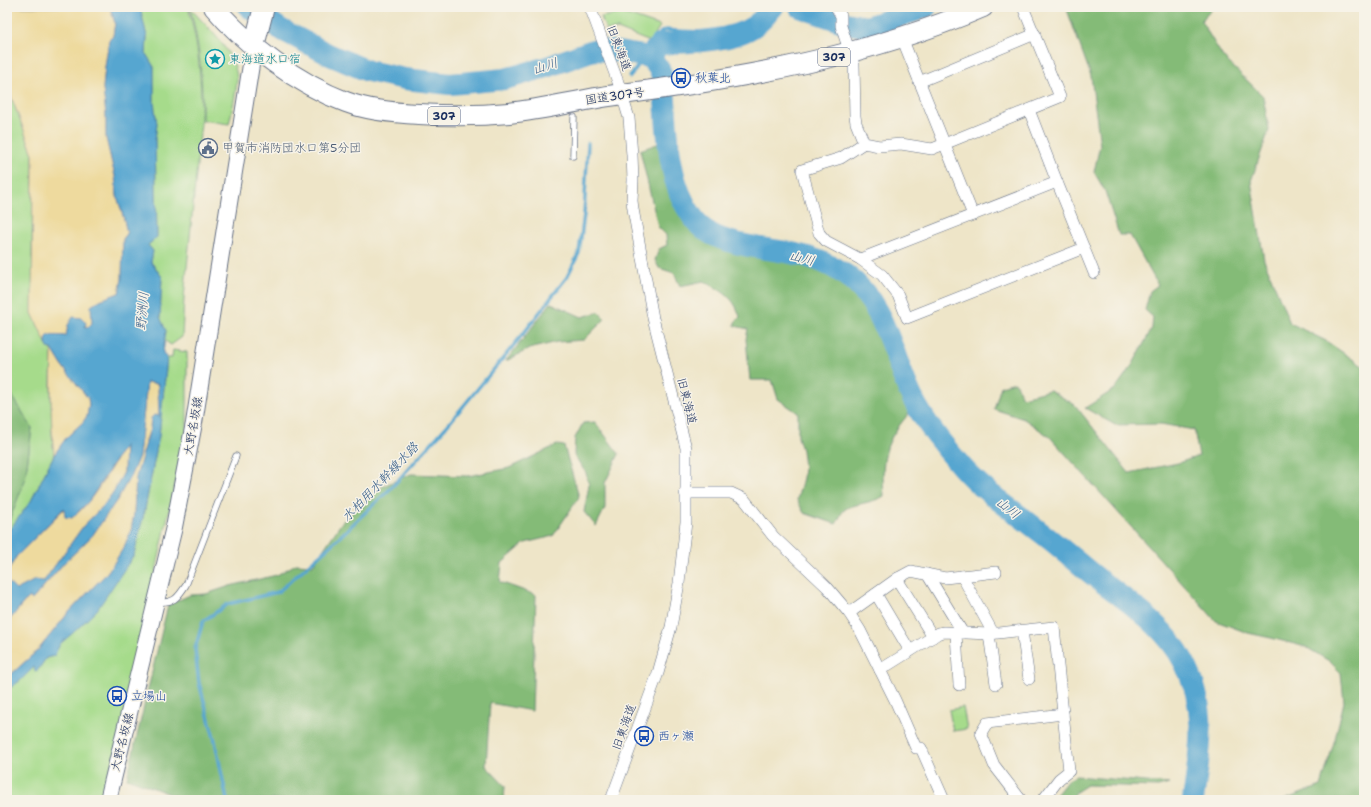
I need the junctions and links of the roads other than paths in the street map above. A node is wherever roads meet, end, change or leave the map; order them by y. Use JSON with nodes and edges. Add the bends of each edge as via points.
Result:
{"nodes":[{"id":1,"x":214,"y":7,"type":"edge"},
{"id":2,"x":264,"y":7,"type":"edge"},
{"id":3,"x":590,"y":7,"type":"edge"},
{"id":4,"x":984,"y":7,"type":"edge"},
{"id":5,"x":1024,"y":7,"type":"edge"},
{"id":6,"x":839,"y":16,"type":"edge"},
{"id":7,"x":1034,"y":34,"type":"junction"},
{"id":8,"x":256,"y":38,"type":"junction"},
{"id":9,"x":902,"y":38,"type":"junction"},
{"id":10,"x":851,"y":53,"type":"junction"},
{"id":11,"x":919,"y":82,"type":"junction"},
{"id":12,"x":622,"y":94,"type":"junction"},
{"id":13,"x":1029,"y":110,"type":"junction"},
{"id":14,"x":574,"y":117,"type":"dead end"},
{"id":15,"x":864,"y":142,"type":"junction"},
{"id":16,"x":944,"y":145,"type":"junction"},
{"id":17,"x":573,"y":156,"type":"dead end"},
{"id":18,"x":1058,"y":182,"type":"junction"},
{"id":19,"x":973,"y":215,"type":"junction"},
{"id":20,"x":1084,"y":248,"type":"junction"},
{"id":21,"x":860,"y":259,"type":"junction"},
{"id":22,"x":1094,"y":273,"type":"dead end"},
{"id":23,"x":236,"y":456,"type":"dead end"},
{"id":24,"x":685,"y":493,"type":"junction"},
{"id":25,"x":996,"y":572,"type":"dead end"},
{"id":26,"x":927,"y":574,"type":"junction"},
{"id":27,"x":962,"y":576,"type":"junction"},
{"id":28,"x":898,"y":578,"type":"junction"},
{"id":29,"x":876,"y":594,"type":"junction"},
{"id":30,"x":156,"y":602,"type":"junction"},
{"id":31,"x":849,"y":613,"type":"junction"},
{"id":32,"x":1022,"y":631,"type":"junction"},
{"id":33,"x":959,"y":633,"type":"junction"},
{"id":34,"x":991,"y":634,"type":"junction"},
{"id":35,"x":932,"y":637,"type":"junction"},
{"id":36,"x":910,"y":651,"type":"junction"},
{"id":37,"x":880,"y":670,"type":"junction"},
{"id":38,"x":1029,"y":679,"type":"dead end"},
{"id":39,"x":996,"y":684,"type":"dead end"},
{"id":40,"x":959,"y":685,"type":"dead end"},
{"id":41,"x":1063,"y":714,"type":"junction"},
{"id":42,"x":108,"y":800,"type":"edge"},
{"id":43,"x":611,"y":800,"type":"edge"},
{"id":44,"x":944,"y":800,"type":"edge"},
{"id":45,"x":1021,"y":800,"type":"edge"},
{"id":46,"x":1043,"y":800,"type":"edge"}],
"edges":[{"from":1,"to":8,"type":"highway","name":"国道307号","number":"307","via":[[230,25]]},
{"from":2,"to":8,"type":"highway"},
{"from":3,"to":12,"type":"street","name":"旧東海道"},
{"from":4,"to":9,"type":"highway","name":"国道307号","number":"307"},
{"from":5,"to":7,"type":"street"},
{"from":6,"to":10,"type":"street"},
{"from":7,"to":11,"type":"street"},
{"from":7,"to":13,"type":"street","via":[[1060,97]]},
{"from":8,"to":12,"type":"highway","name":"国道307号","number":"307","via":[[290,73],[305,82],[347,102],[395,113],[458,117],[510,113]]},
{"from":8,"to":30,"type":"main road","name":"大野名坂線","via":[[194,423],[174,527]]},
{"from":9,"to":10,"type":"highway","name":"国道307号","number":"307"},
{"from":9,"to":11,"type":"street"},
{"from":10,"to":12,"type":"highway","name":"国道307号","number":"307","via":[[785,68]]},
{"from":10,"to":15,"type":"street","via":[[854,65],[856,123]]},
{"from":11,"to":16,"type":"street"},
{"from":12,"to":24,"type":"street","name":"旧東海道","via":[[629,118],[633,209],[653,318],[686,448]]},
{"from":13,"to":16,"type":"street"},
{"from":13,"to":18,"type":"street"},
{"from":14,"to":17,"type":"lane"},
{"from":15,"to":16,"type":"street","via":[[879,146],[902,144],[932,149]]},
{"from":15,"to":21,"type":"street","via":[[841,158],[802,170],[819,233],[826,241]]},
{"from":16,"to":19,"type":"street"},
{"from":18,"to":19,"type":"street"},
{"from":18,"to":20,"type":"street"},
{"from":19,"to":21,"type":"street"},
{"from":20,"to":21,"type":"street","via":[[906,318],[898,295],[882,275]]},
{"from":20,"to":22,"type":"street"},
{"from":23,"to":30,"type":"lane","via":[[186,585],[177,599],[167,603]]},
{"from":24,"to":31,"type":"street","via":[[731,493],[744,499],[773,536],[821,581]]},
{"from":24,"to":43,"type":"street","name":"旧東海道","via":[[686,522],[680,583],[671,627],[658,673]]},
{"from":25,"to":27,"type":"street"},
{"from":26,"to":27,"type":"street","via":[[945,578]]},
{"from":26,"to":28,"type":"street","via":[[911,571]]},
{"from":26,"to":33,"type":"street"},
{"from":27,"to":34,"type":"street"},
{"from":28,"to":29,"type":"street"},
{"from":28,"to":35,"type":"street"},
{"from":29,"to":31,"type":"street"},
{"from":29,"to":36,"type":"street"},
{"from":30,"to":42,"type":"main road","name":"大野名坂線"},
{"from":31,"to":37,"type":"street"},
{"from":32,"to":34,"type":"street"},
{"from":32,"to":38,"type":"street"},
{"from":32,"to":41,"type":"street","via":[[1054,627]]},
{"from":33,"to":34,"type":"street"},
{"from":33,"to":35,"type":"street","via":[[939,633]]},
{"from":33,"to":40,"type":"street"},
{"from":34,"to":39,"type":"street"},
{"from":35,"to":36,"type":"street"},
{"from":36,"to":37,"type":"street"},
{"from":37,"to":44,"type":"street","via":[[916,748],[920,748]]},
{"from":41,"to":45,"type":"street","via":[[987,723],[981,733],[994,765]]},
{"from":41,"to":46,"type":"street","via":[[1069,771],[1059,779]]}]}
